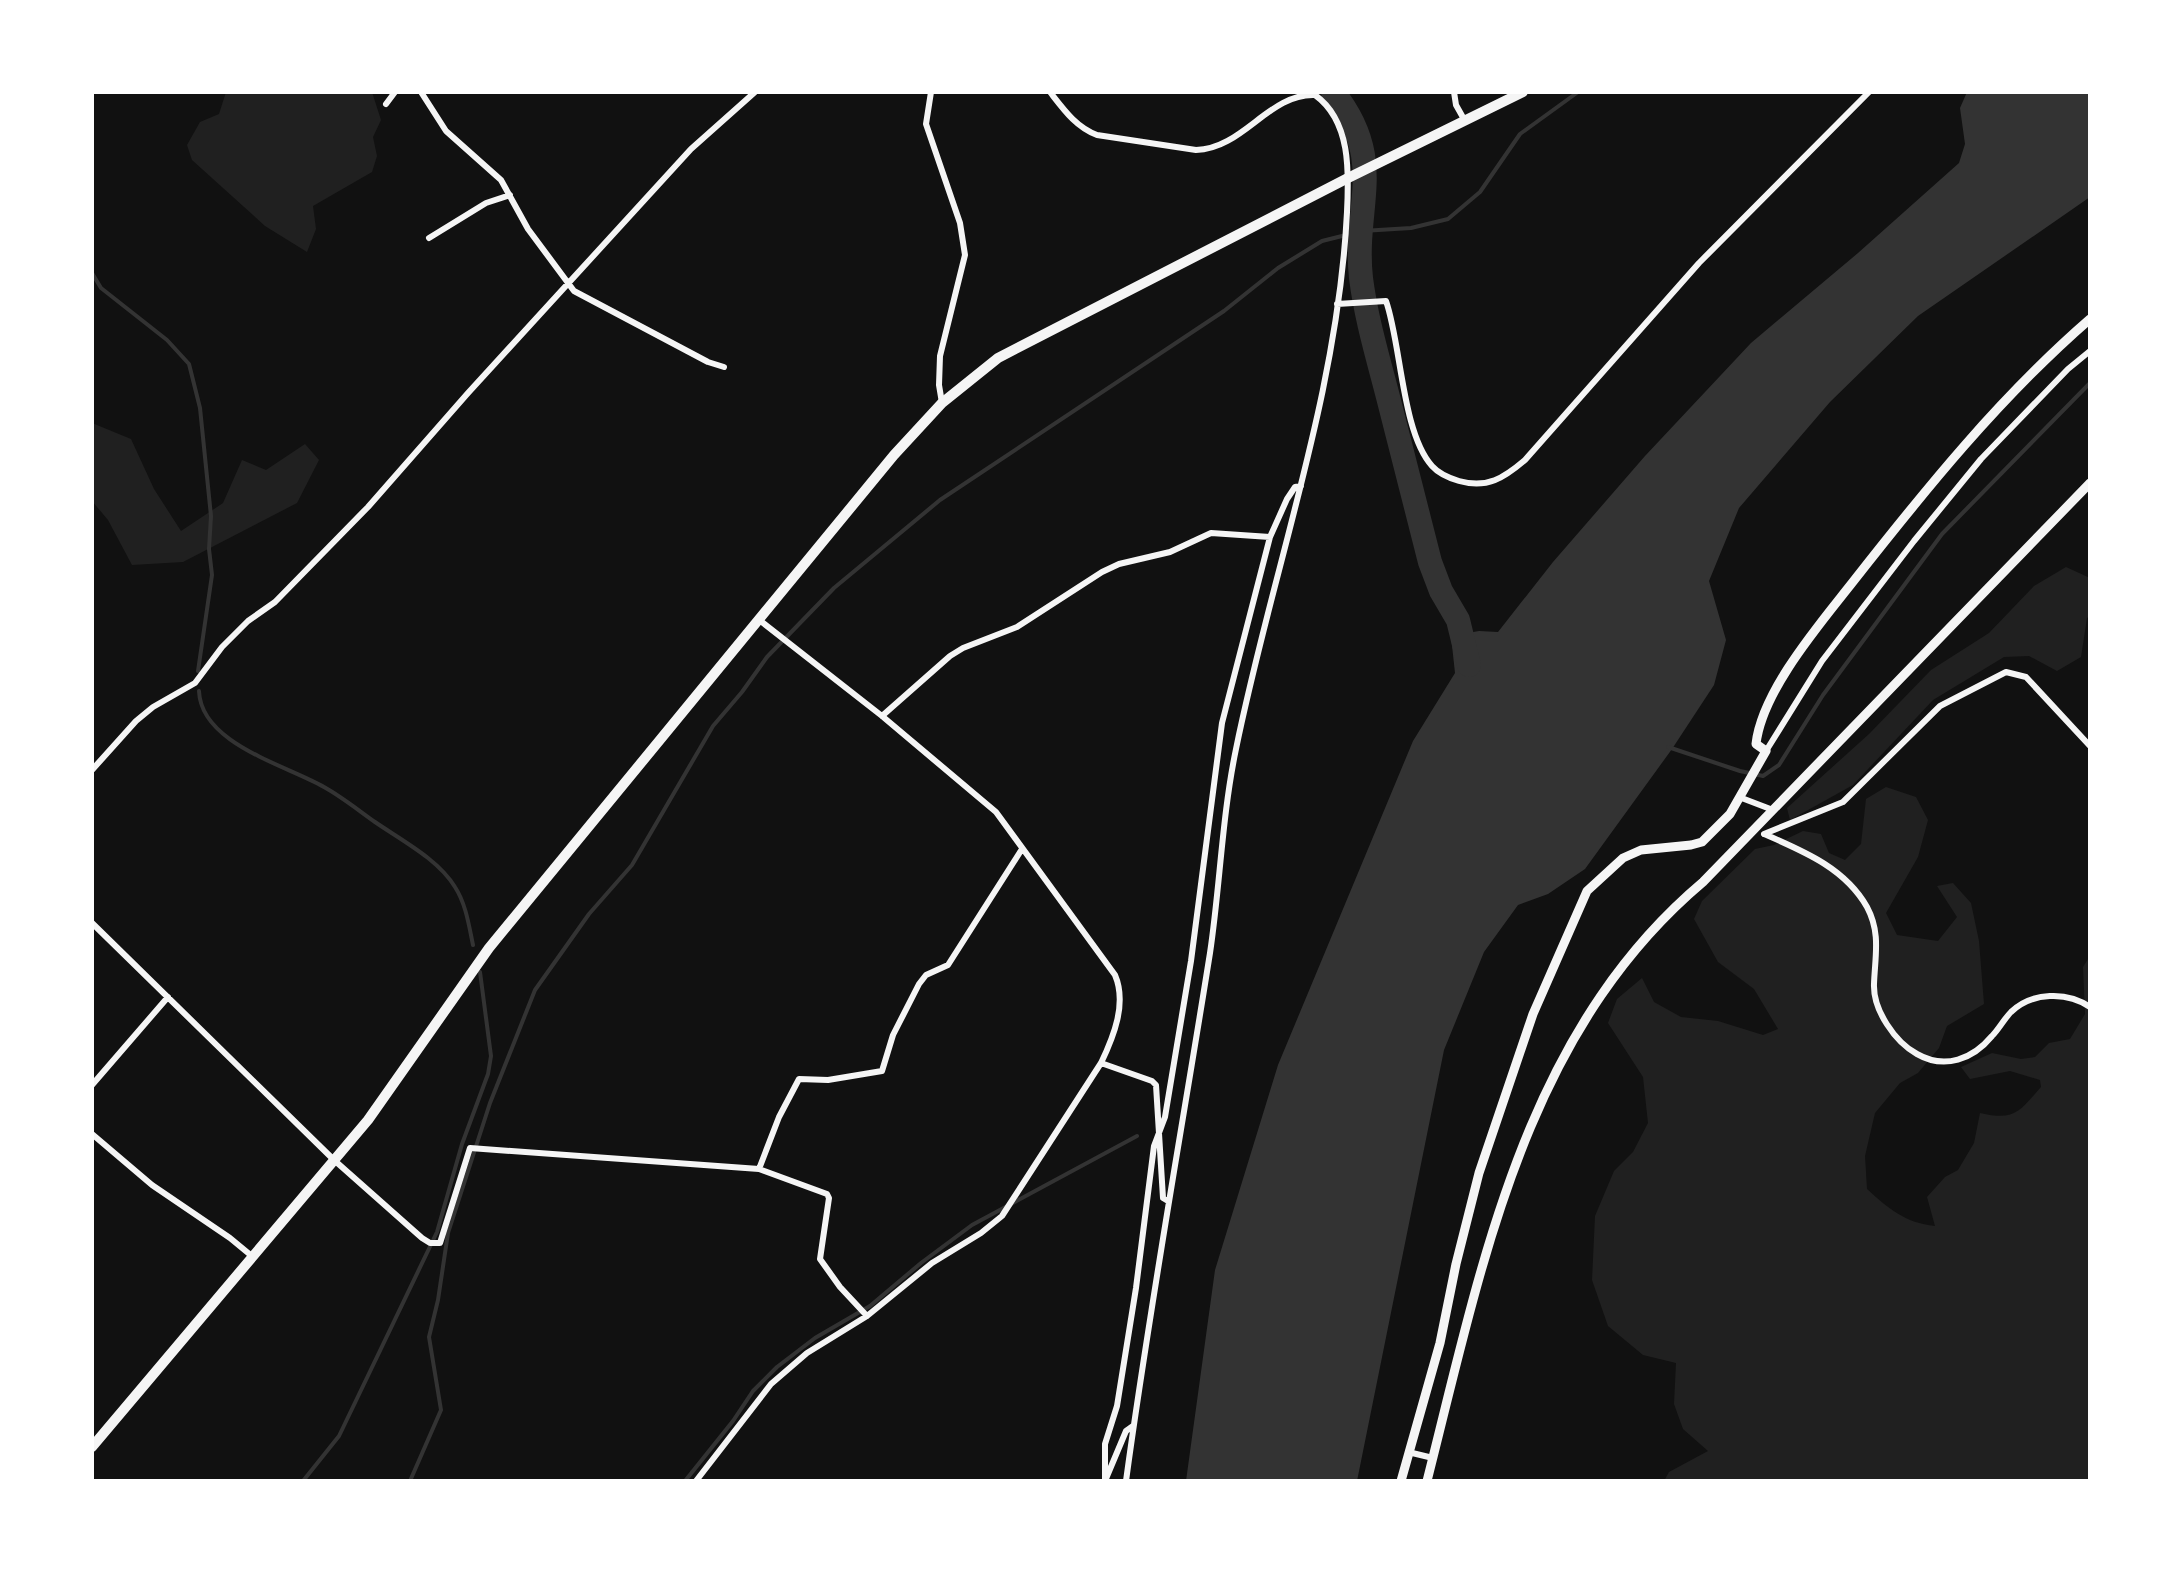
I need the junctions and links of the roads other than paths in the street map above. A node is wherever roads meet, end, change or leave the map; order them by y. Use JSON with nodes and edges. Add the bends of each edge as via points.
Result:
{"nodes":[{"id":1,"x":395,"y":92,"type":"edge"},
{"id":2,"x":421,"y":92,"type":"edge"},
{"id":3,"x":755,"y":92,"type":"edge"},
{"id":4,"x":931,"y":92,"type":"edge"},
{"id":5,"x":1050,"y":92,"type":"edge"},
{"id":6,"x":1454,"y":92,"type":"edge"},
{"id":7,"x":1523,"y":92,"type":"edge"},
{"id":8,"x":1869,"y":92,"type":"edge"},
{"id":9,"x":386,"y":104,"type":"dead end"},
{"id":10,"x":1465,"y":121,"type":"junction"},
{"id":11,"x":1350,"y":176,"type":"junction"},
{"id":12,"x":510,"y":195,"type":"junction"},
{"id":13,"x":429,"y":238,"type":"dead end"},
{"id":14,"x":569,"y":284,"type":"junction"},
{"id":15,"x":1337,"y":304,"type":"junction"},
{"id":16,"x":2090,"y":319,"type":"edge"},
{"id":17,"x":2090,"y":351,"type":"edge"},
{"id":18,"x":724,"y":367,"type":"dead end"},
{"id":19,"x":942,"y":403,"type":"junction"},
{"id":20,"x":2090,"y":483,"type":"edge"},
{"id":21,"x":1301,"y":486,"type":"junction"},
{"id":22,"x":1270,"y":537,"type":"junction"},
{"id":23,"x":758,"y":619,"type":"junction"},
{"id":24,"x":882,"y":716,"type":"junction"},
{"id":25,"x":2090,"y":746,"type":"edge"},
{"id":26,"x":1764,"y":755,"type":"junction"},
{"id":27,"x":92,"y":770,"type":"edge"},
{"id":28,"x":1739,"y":797,"type":"junction"},
{"id":29,"x":1773,"y":810,"type":"junction"},
{"id":30,"x":1753,"y":830,"type":"junction"},
{"id":31,"x":1764,"y":834,"type":"junction"},
{"id":32,"x":1022,"y":849,"type":"junction"},
{"id":33,"x":92,"y":923,"type":"edge"},
{"id":34,"x":168,"y":997,"type":"junction"},
{"id":35,"x":2090,"y":1007,"type":"edge"},
{"id":36,"x":1101,"y":1063,"type":"junction"},
{"id":37,"x":92,"y":1085,"type":"edge"},
{"id":38,"x":1160,"y":1128,"type":"junction"},
{"id":39,"x":92,"y":1134,"type":"edge"},
{"id":40,"x":334,"y":1160,"type":"junction"},
{"id":41,"x":759,"y":1169,"type":"junction"},
{"id":42,"x":1168,"y":1201,"type":"junction"},
{"id":43,"x":253,"y":1257,"type":"junction"},
{"id":44,"x":866,"y":1314,"type":"junction"},
{"id":45,"x":1133,"y":1426,"type":"junction"},
{"id":46,"x":92,"y":1447,"type":"edge"},
{"id":47,"x":1408,"y":1452,"type":"junction"},
{"id":48,"x":1433,"y":1458,"type":"junction"},
{"id":49,"x":696,"y":1481,"type":"edge"},
{"id":50,"x":1105,"y":1481,"type":"edge"},
{"id":51,"x":1126,"y":1481,"type":"edge"},
{"id":52,"x":1401,"y":1481,"type":"edge"},
{"id":53,"x":1427,"y":1481,"type":"edge"}],
"edges":[{"from":1,"to":9,"type":"street"},
{"from":2,"to":12,"type":"street","via":[[446,131],[501,180]]},
{"from":3,"to":14,"type":"street","via":[[691,149]]},
{"from":4,"to":19,"type":"street","via":[[926,124],[960,223],[965,255],[940,356]]},
{"from":5,"to":11,"type":"street","via":[[1071,119],[1097,135],[1196,150],[1230,141],[1298,94],[1315,95],[1334,113]]},
{"from":6,"to":10,"type":"street"},
{"from":7,"to":10,"type":"main road"},
{"from":8,"to":15,"type":"street","via":[[1699,263],[1525,460],[1490,483],[1448,478],[1422,450],[1386,301]]},
{"from":10,"to":11,"type":"main road"},
{"from":11,"to":15,"type":"street"},
{"from":11,"to":19,"type":"main road","via":[[998,358]]},
{"from":12,"to":13,"type":"street","via":[[486,203]]},
{"from":12,"to":14,"type":"street"},
{"from":14,"to":18,"type":"street"},
{"from":14,"to":27,"type":"street","via":[[275,602],[222,647],[195,683],[136,721]]},
{"from":15,"to":21,"type":"street"},
{"from":16,"to":26,"type":"main road","via":[[1958,452],[1824,618],[1778,684],[1757,733],[1756,744]]},
{"from":17,"to":26,"type":"street","via":[[1981,459],[1914,541],[1822,661]]},
{"from":19,"to":23,"type":"main road"},
{"from":20,"to":29,"type":"main road"},
{"from":21,"to":22,"type":"street","via":[[1287,499]]},
{"from":21,"to":42,"type":"street","via":[[1234,755],[1211,948]]},
{"from":22,"to":24,"type":"street","via":[[1211,533],[1170,552],[1119,564],[1017,627],[950,656]]},
{"from":22,"to":38,"type":"street","via":[[1222,723],[1191,961]]},
{"from":23,"to":24,"type":"street"},
{"from":23,"to":40,"type":"main road","via":[[489,948],[398,1080]]},
{"from":24,"to":32,"type":"street","via":[[996,812]]},
{"from":25,"to":31,"type":"street","via":[[2026,677],[2006,672],[1940,706],[1843,802]]},
{"from":26,"to":28,"type":"main road"},
{"from":28,"to":29,"type":"street"},
{"from":28,"to":47,"type":"main road","via":[[1702,842],[1641,850],[1623,858],[1587,891],[1533,1014],[1479,1173],[1440,1343]]},
{"from":29,"to":30,"type":"main road"},
{"from":30,"to":31,"type":"street"},
{"from":30,"to":48,"type":"main road","via":[[1671,909],[1604,990],[1536,1112],[1494,1224]]},
{"from":31,"to":35,"type":"street","via":[[1819,858],[1866,906],[1877,933],[1874,987],[1882,1015],[1894,1035],[1916,1054],[1941,1064],[1977,1052],[2023,1003],[2055,995]]},
{"from":32,"to":36,"type":"street","via":[[1121,989]]},
{"from":32,"to":41,"type":"street","via":[[948,965],[919,984],[882,1071],[799,1079]]},
{"from":33,"to":34,"type":"street"},
{"from":34,"to":37,"type":"street"},
{"from":34,"to":40,"type":"street"},
{"from":36,"to":38,"type":"street","via":[[1156,1085]]},
{"from":36,"to":44,"type":"street","via":[[1002,1216]]},
{"from":38,"to":42,"type":"street","via":[[1163,1198]]},
{"from":38,"to":50,"type":"street","via":[[1117,1406],[1105,1444]]},
{"from":39,"to":43,"type":"street","via":[[152,1185]]},
{"from":40,"to":41,"type":"street","via":[[422,1238],[436,1244],[470,1148]]},
{"from":40,"to":43,"type":"main road"},
{"from":41,"to":44,"type":"street","via":[[827,1194],[820,1259]]},
{"from":42,"to":45,"type":"street"},
{"from":43,"to":46,"type":"main road"},
{"from":44,"to":49,"type":"street","via":[[771,1384]]},
{"from":45,"to":50,"type":"street"},
{"from":45,"to":51,"type":"street"},
{"from":47,"to":48,"type":"street"},
{"from":47,"to":52,"type":"main road"},
{"from":48,"to":53,"type":"main road"}]}
